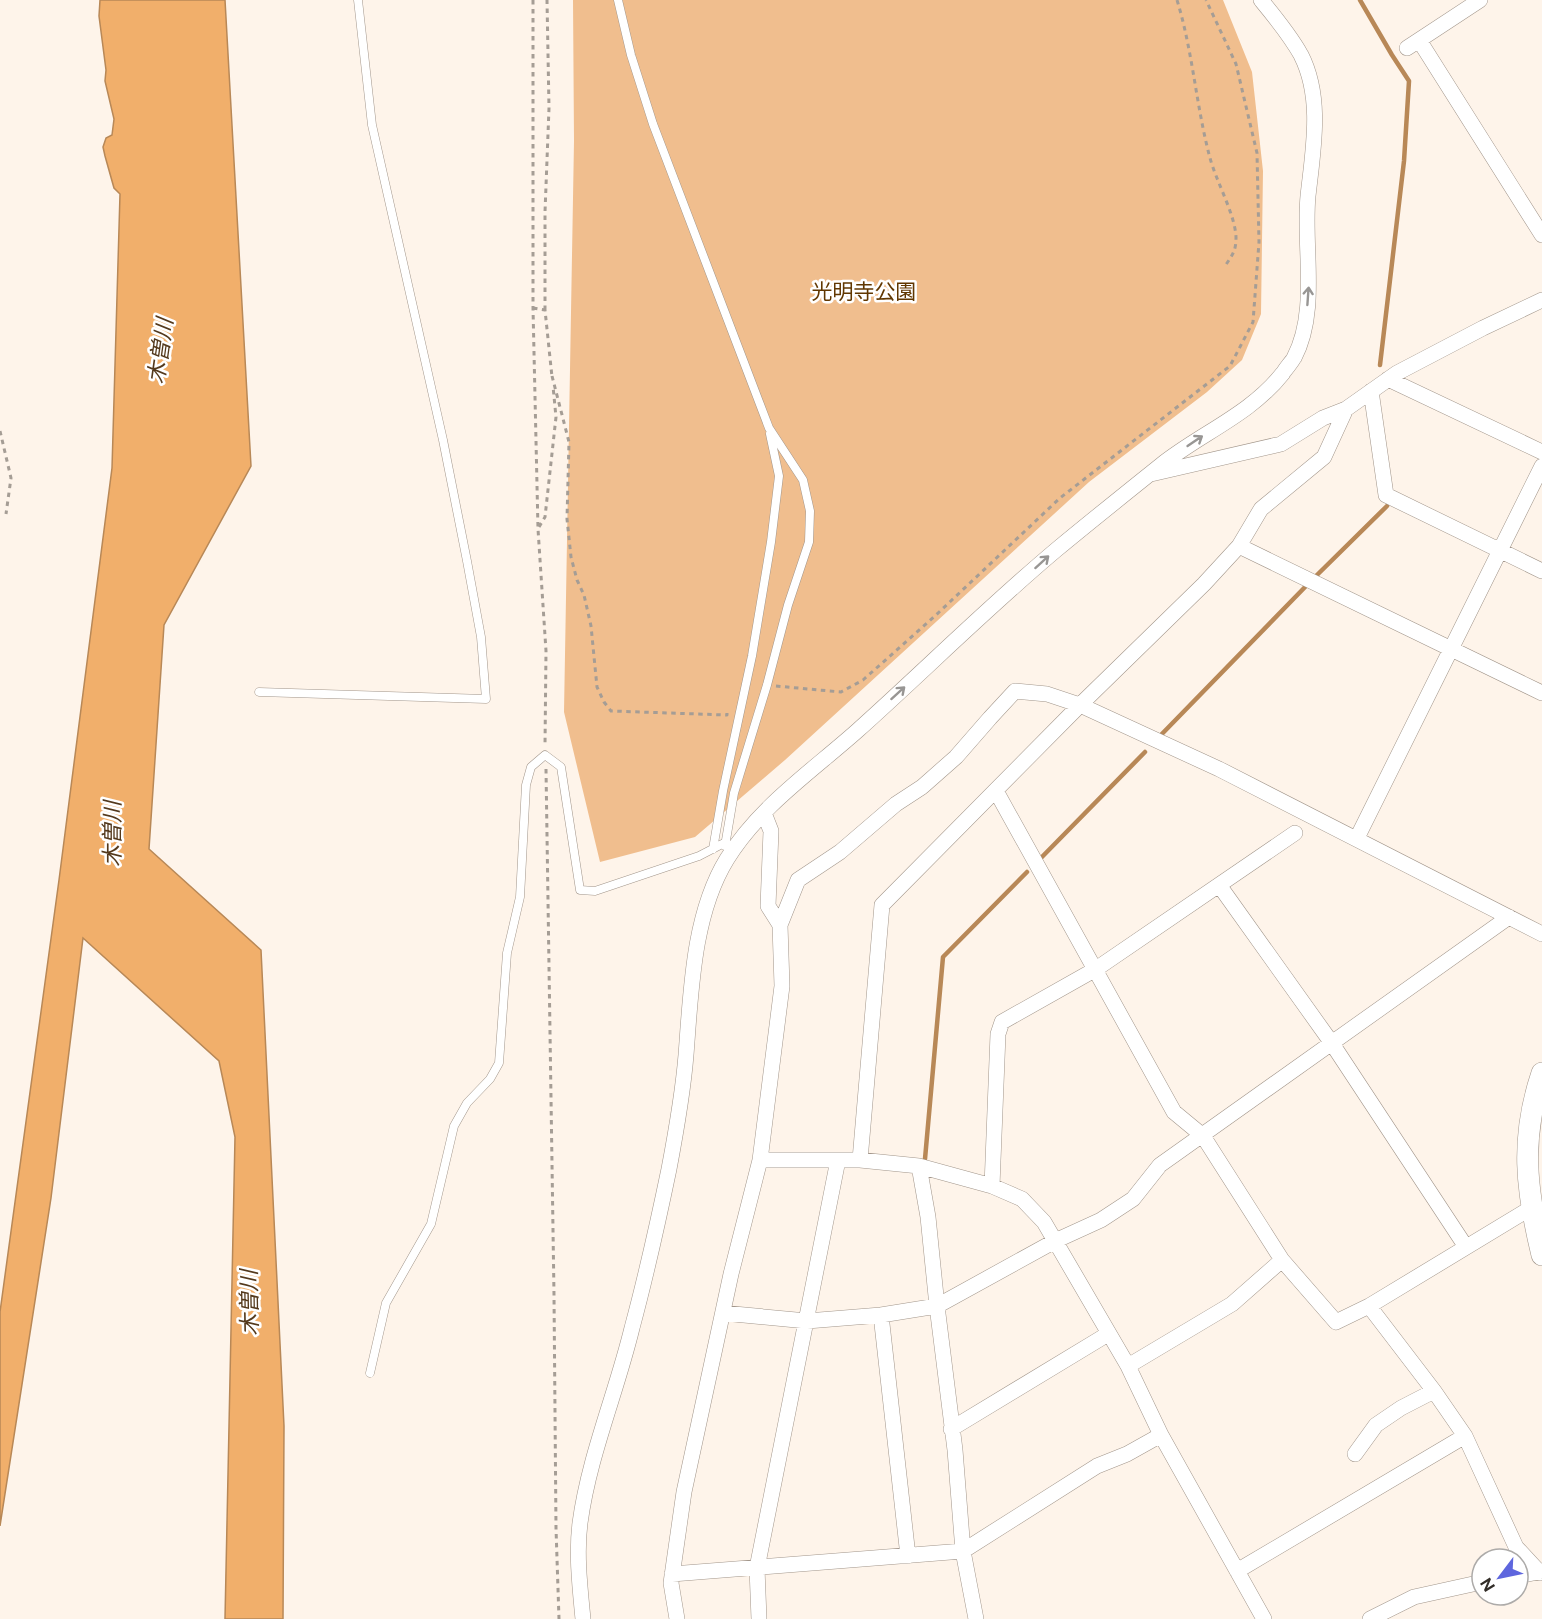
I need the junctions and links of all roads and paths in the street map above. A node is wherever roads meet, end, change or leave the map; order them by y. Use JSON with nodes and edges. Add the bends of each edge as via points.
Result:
{"nodes":[{"id":1,"x":358,"y":0,"type":"edge"},
{"id":2,"x":533,"y":0,"type":"edge"},
{"id":3,"x":547,"y":0,"type":"edge"},
{"id":4,"x":618,"y":0,"type":"edge"},
{"id":5,"x":1177,"y":0,"type":"edge"},
{"id":6,"x":1206,"y":0,"type":"edge"},
{"id":7,"x":1261,"y":0,"type":"edge"},
{"id":8,"x":1480,"y":0,"type":"edge"},
{"id":9,"x":1542,"y":235,"type":"edge"},
{"id":10,"x":1225,"y":266,"type":"dead end"},
{"id":11,"x":1542,"y":300,"type":"edge"},
{"id":12,"x":533,"y":308,"type":"junction"},
{"id":13,"x":545,"y":310,"type":"junction"},
{"id":14,"x":552,"y":376,"type":"junction"},
{"id":15,"x":1388,"y":379,"type":"junction"},
{"id":16,"x":1371,"y":392,"type":"junction"},
{"id":17,"x":1346,"y":409,"type":"junction"},
{"id":18,"x":769,"y":429,"type":"junction"},
{"id":19,"x":0,"y":431,"type":"edge"},
{"id":20,"x":1542,"y":452,"type":"edge"},
{"id":21,"x":1542,"y":466,"type":"edge"},
{"id":22,"x":1149,"y":475,"type":"junction"},
{"id":23,"x":6,"y":514,"type":"dead end"},
{"id":24,"x":538,"y":529,"type":"junction"},
{"id":25,"x":1239,"y":546,"type":"junction"},
{"id":26,"x":1500,"y":550,"type":"junction"},
{"id":27,"x":1542,"y":571,"type":"edge"},
{"id":28,"x":1450,"y":649,"type":"junction"},
{"id":29,"x":767,"y":685,"type":"junction"},
{"id":30,"x":259,"y":692,"type":"dead end"},
{"id":31,"x":1542,"y":693,"type":"edge"},
{"id":32,"x":1080,"y":705,"type":"junction"},
{"id":33,"x":729,"y":706,"type":"dead end"},
{"id":34,"x":545,"y":755,"type":"junction"},
{"id":35,"x":996,"y":791,"type":"junction"},
{"id":36,"x":764,"y":813,"type":"junction"},
{"id":37,"x":1295,"y":833,"type":"dead end"},
{"id":38,"x":1357,"y":838,"type":"junction"},
{"id":39,"x":713,"y":849,"type":"junction"},
{"id":40,"x":727,"y":850,"type":"junction"},
{"id":41,"x":1219,"y":885,"type":"junction"},
{"id":42,"x":1509,"y":917,"type":"junction"},
{"id":43,"x":780,"y":925,"type":"junction"},
{"id":44,"x":1542,"y":934,"type":"edge"},
{"id":45,"x":1096,"y":969,"type":"junction"},
{"id":46,"x":1331,"y":1042,"type":"junction"},
{"id":47,"x":1542,"y":1073,"type":"edge"},
{"id":48,"x":1203,"y":1136,"type":"junction"},
{"id":49,"x":760,"y":1160,"type":"junction"},
{"id":50,"x":838,"y":1160,"type":"junction"},
{"id":51,"x":860,"y":1160,"type":"junction"},
{"id":52,"x":919,"y":1166,"type":"junction"},
{"id":53,"x":992,"y":1186,"type":"junction"},
{"id":54,"x":1531,"y":1208,"type":"junction"},
{"id":55,"x":1055,"y":1241,"type":"junction"},
{"id":56,"x":1466,"y":1247,"type":"junction"},
{"id":57,"x":1542,"y":1255,"type":"edge"},
{"id":58,"x":1282,"y":1260,"type":"junction"},
{"id":59,"x":936,"y":1306,"type":"junction"},
{"id":60,"x":1369,"y":1306,"type":"junction"},
{"id":61,"x":723,"y":1313,"type":"junction"},
{"id":62,"x":881,"y":1315,"type":"junction"},
{"id":63,"x":807,"y":1321,"type":"junction"},
{"id":64,"x":1108,"y":1334,"type":"junction"},
{"id":65,"x":1128,"y":1366,"type":"junction"},
{"id":66,"x":370,"y":1373,"type":"dead end"},
{"id":67,"x":1434,"y":1391,"type":"junction"},
{"id":68,"x":951,"y":1429,"type":"junction"},
{"id":69,"x":1161,"y":1435,"type":"junction"},
{"id":70,"x":1465,"y":1436,"type":"junction"},
{"id":71,"x":1354,"y":1454,"type":"dead end"},
{"id":72,"x":963,"y":1551,"type":"junction"},
{"id":73,"x":908,"y":1556,"type":"junction"},
{"id":74,"x":757,"y":1568,"type":"junction"},
{"id":75,"x":1237,"y":1571,"type":"junction"},
{"id":76,"x":1541,"y":1572,"type":"edge"},
{"id":77,"x":672,"y":1574,"type":"junction"},
{"id":78,"x":1470,"y":1585,"type":"edge"},
{"id":79,"x":559,"y":1619,"type":"edge"},
{"id":80,"x":583,"y":1619,"type":"edge"},
{"id":81,"x":677,"y":1619,"type":"edge"},
{"id":82,"x":759,"y":1619,"type":"edge"},
{"id":83,"x":976,"y":1619,"type":"edge"},
{"id":84,"x":1264,"y":1619,"type":"edge"},
{"id":85,"x":1370,"y":1619,"type":"edge"}],
"edges":[{"from":1,"to":30,"type":"lane","via":[[372,125],[443,440],[481,637],[486,699]]},
{"from":2,"to":12,"type":"path"},
{"from":3,"to":13,"type":"path"},
{"from":4,"to":18,"type":"lane","via":[[653,124]]},
{"from":5,"to":10,"type":"path","via":[[1187,33],[1204,136],[1236,234],[1235,251]]},
{"from":6,"to":29,"type":"path","via":[[1236,64],[1257,153],[1259,242],[1253,322],[1230,366],[1060,498],[863,680],[841,692]]},
{"from":22,"to":7,"type":"street","one_way":true,"via":[[1271,388],[1294,358],[1306,320],[1307,213],[1315,110],[1311,79],[1300,53]]},
{"from":8,"to":9,"type":"street","via":[[1413,44]]},
{"from":11,"to":15,"type":"street"},
{"from":12,"to":13,"type":"path"},
{"from":12,"to":24,"type":"path"},
{"from":13,"to":14,"type":"path"},
{"from":14,"to":24,"type":"path","via":[[556,417],[545,517]]},
{"from":14,"to":33,"type":"path","via":[[569,442],[567,519],[571,557],[584,595],[597,687],[604,702],[611,711],[727,715]]},
{"from":15,"to":16,"type":"street"},
{"from":15,"to":20,"type":"street"},
{"from":16,"to":17,"type":"street"},
{"from":16,"to":26,"type":"street","via":[[1386,495]]},
{"from":17,"to":22,"type":"street","via":[[1281,444]]},
{"from":17,"to":25,"type":"street","via":[[1324,457],[1261,509]]},
{"from":18,"to":29,"type":"lane","via":[[803,480],[810,511],[809,542]]},
{"from":18,"to":39,"type":"lane","via":[[779,476],[772,531],[752,656]]},
{"from":19,"to":23,"type":"path","via":[[11,478]]},
{"from":21,"to":26,"type":"street"},
{"from":36,"to":22,"type":"street","one_way":true,"via":[[1055,551]]},
{"from":24,"to":34,"type":"path","via":[[546,651]]},
{"from":25,"to":28,"type":"street"},
{"from":25,"to":32,"type":"street"},
{"from":26,"to":27,"type":"street"},
{"from":26,"to":28,"type":"street"},
{"from":28,"to":31,"type":"street"},
{"from":28,"to":38,"type":"street"},
{"from":29,"to":40,"type":"lane","via":[[734,793]]},
{"from":32,"to":35,"type":"street"},
{"from":32,"to":38,"type":"street"},
{"from":32,"to":43,"type":"street","via":[[1047,694],[1016,692],[956,757],[922,787],[798,880]]},
{"from":34,"to":39,"type":"lane","via":[[561,767],[580,890],[595,891]]},
{"from":34,"to":66,"type":"lane","via":[[531,767],[525,785],[520,897],[507,953],[499,1063],[454,1126],[431,1224],[386,1303]]},
{"from":34,"to":79,"type":"path"},
{"from":35,"to":45,"type":"street"},
{"from":35,"to":51,"type":"street","via":[[882,905]]},
{"from":36,"to":40,"type":"street"},
{"from":36,"to":43,"type":"street","via":[[771,831],[768,906]]},
{"from":37,"to":41,"type":"street"},
{"from":38,"to":42,"type":"street"},
{"from":39,"to":40,"type":"lane"},
{"from":40,"to":80,"type":"street","via":[[710,891],[689,1002],[686,1060],[669,1167],[632,1331],[596,1443],[579,1526]]},
{"from":41,"to":45,"type":"street"},
{"from":41,"to":46,"type":"street"},
{"from":42,"to":44,"type":"street"},
{"from":42,"to":46,"type":"street"},
{"from":43,"to":49,"type":"street","via":[[782,986]]},
{"from":45,"to":48,"type":"street","via":[[1174,1112]]},
{"from":45,"to":53,"type":"street","via":[[1002,1022],[998,1034]]},
{"from":46,"to":48,"type":"street"},
{"from":46,"to":56,"type":"street"},
{"from":47,"to":54,"type":"main road","via":[[1529,1124],[1527,1179]]},
{"from":48,"to":55,"type":"street","via":[[1160,1165],[1133,1199],[1101,1220]]},
{"from":48,"to":58,"type":"street"},
{"from":49,"to":50,"type":"street"},
{"from":49,"to":61,"type":"street"},
{"from":50,"to":51,"type":"street"},
{"from":50,"to":63,"type":"street"},
{"from":51,"to":52,"type":"street"},
{"from":52,"to":53,"type":"street"},
{"from":52,"to":59,"type":"street"},
{"from":53,"to":55,"type":"street","via":[[1022,1199],[1044,1222]]},
{"from":54,"to":56,"type":"street"},
{"from":54,"to":57,"type":"main road"},
{"from":55,"to":59,"type":"street"},
{"from":55,"to":64,"type":"street"},
{"from":56,"to":60,"type":"street"},
{"from":58,"to":60,"type":"street","via":[[1336,1322]]},
{"from":58,"to":65,"type":"street","via":[[1232,1304]]},
{"from":59,"to":62,"type":"street"},
{"from":59,"to":68,"type":"street"},
{"from":60,"to":67,"type":"street"},
{"from":61,"to":63,"type":"street"},
{"from":61,"to":77,"type":"street","via":[[684,1492]]},
{"from":62,"to":63,"type":"street"},
{"from":62,"to":73,"type":"street"},
{"from":63,"to":74,"type":"street"},
{"from":64,"to":65,"type":"street"},
{"from":64,"to":68,"type":"street"},
{"from":65,"to":69,"type":"street"},
{"from":67,"to":70,"type":"street"},
{"from":67,"to":71,"type":"street","via":[[1376,1425]]},
{"from":68,"to":72,"type":"street"},
{"from":69,"to":72,"type":"street","via":[[1097,1466]]},
{"from":69,"to":75,"type":"street"},
{"from":70,"to":75,"type":"street"},
{"from":70,"to":76,"type":"street","via":[[1516,1546]]},
{"from":72,"to":73,"type":"street"},
{"from":72,"to":83,"type":"street"},
{"from":73,"to":74,"type":"street"},
{"from":74,"to":77,"type":"street"},
{"from":74,"to":82,"type":"street"},
{"from":75,"to":84,"type":"street"},
{"from":77,"to":81,"type":"street"},
{"from":78,"to":85,"type":"street","via":[[1414,1597]]}]}
